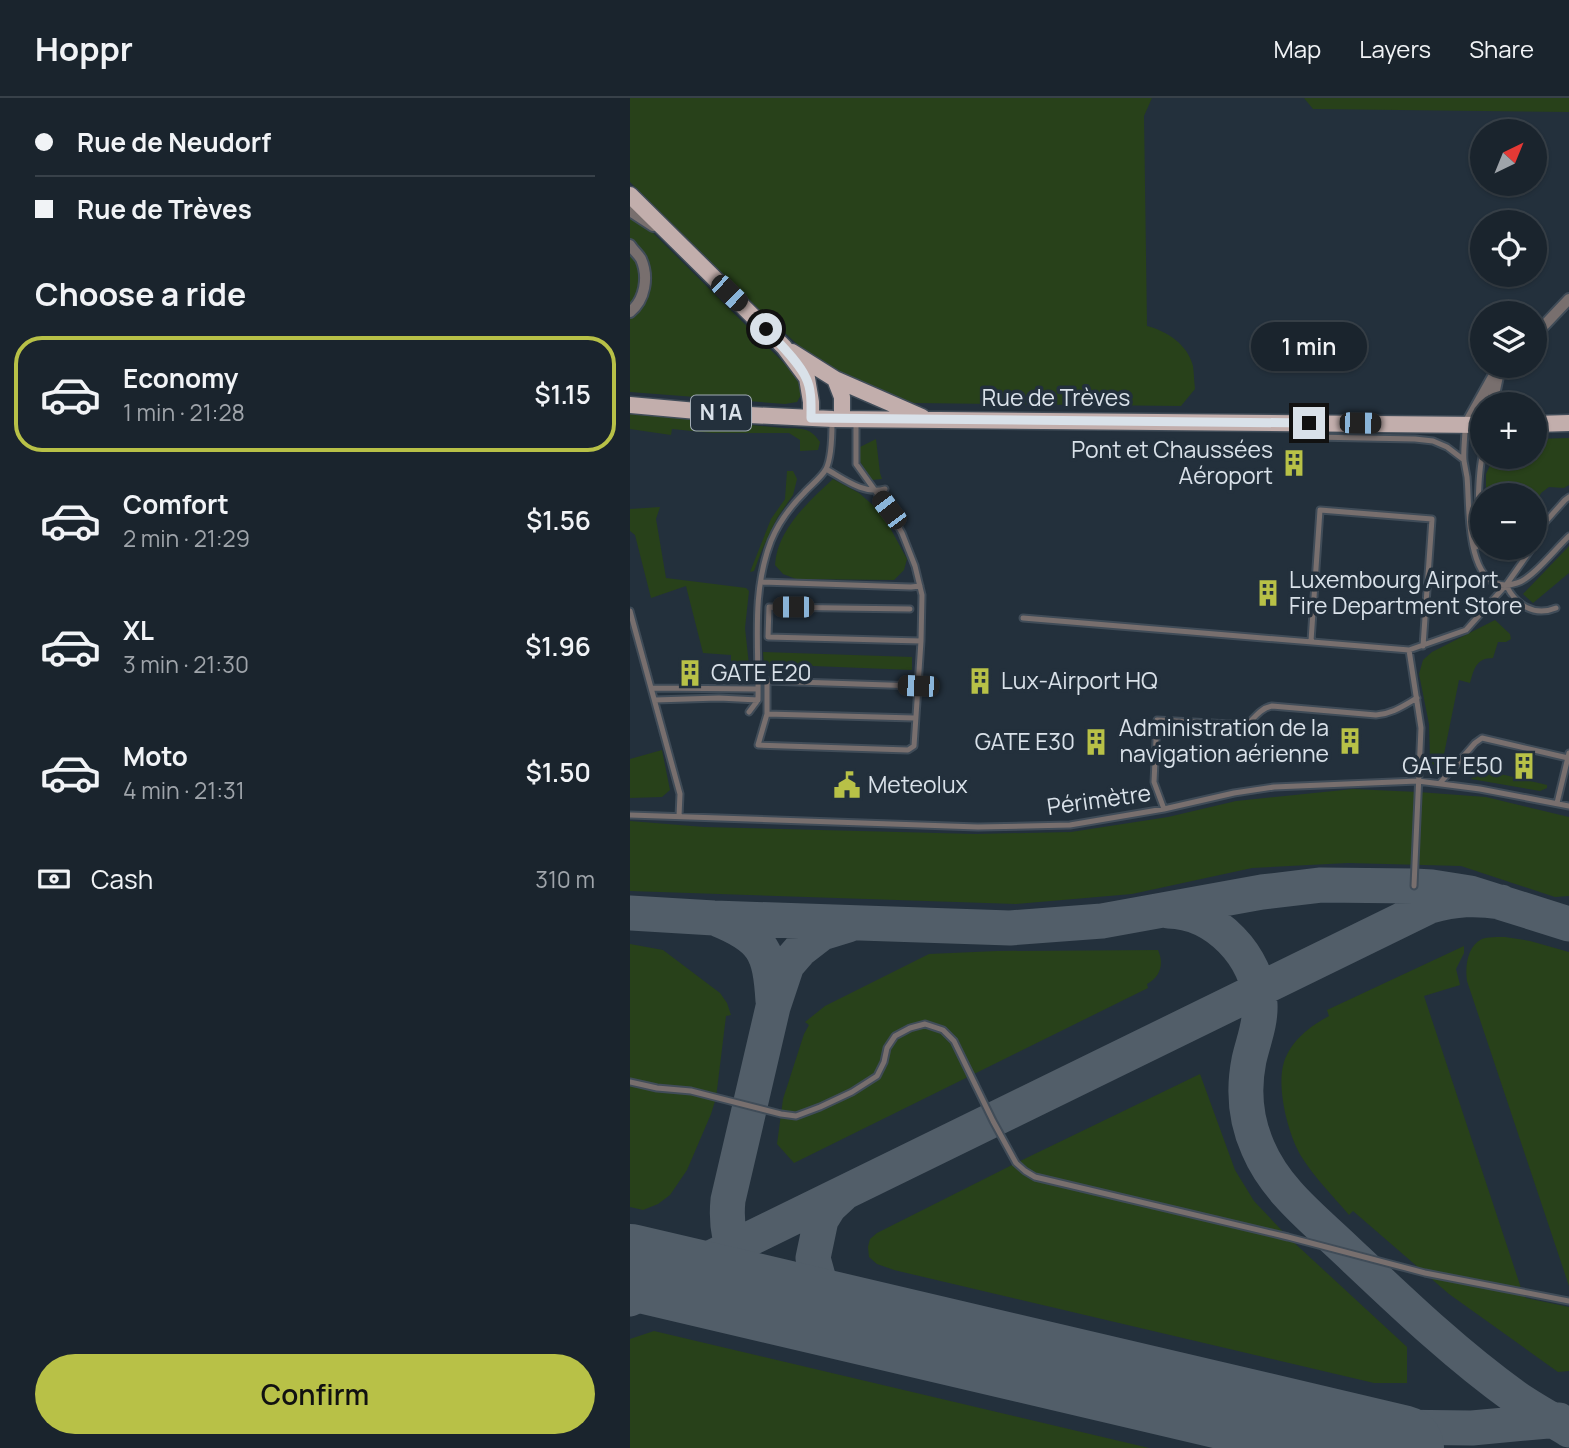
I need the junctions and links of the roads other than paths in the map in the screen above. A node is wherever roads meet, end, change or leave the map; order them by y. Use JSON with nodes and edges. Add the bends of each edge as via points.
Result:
{"nodes":[{"id":1,"x":630,"y":195,"type":"edge"},
{"id":2,"x":630,"y":211,"type":"edge"},
{"id":3,"x":674,"y":238,"type":"junction"},
{"id":4,"x":630,"y":245,"type":"edge"},
{"id":5,"x":1569,"y":299,"type":"edge"},
{"id":6,"x":630,"y":313,"type":"edge"},
{"id":7,"x":1547,"y":322,"type":"edge"},
{"id":8,"x":784,"y":347,"type":"junction"},
{"id":9,"x":835,"y":379,"type":"junction"},
{"id":10,"x":630,"y":405,"type":"edge"},
{"id":11,"x":811,"y":418,"type":"junction"},
{"id":12,"x":844,"y":419,"type":"junction"},
{"id":13,"x":929,"y":419,"type":"junction"},
{"id":14,"x":1280,"y":422,"type":"junction"},
{"id":15,"x":1569,"y":423,"type":"edge"},
{"id":16,"x":1547,"y":424,"type":"edge"},
{"id":17,"x":1470,"y":425,"type":"edge"},
{"id":18,"x":1470,"y":439,"type":"edge"},
{"id":19,"x":1464,"y":461,"type":"junction"},
{"id":20,"x":826,"y":469,"type":"junction"},
{"id":21,"x":885,"y":489,"type":"dead end"},
{"id":22,"x":875,"y":492,"type":"junction"},
{"id":23,"x":1568,"y":500,"type":"edge"},
{"id":24,"x":1547,"y":521,"type":"edge"},
{"id":25,"x":1470,"y":532,"type":"edge"},
{"id":26,"x":1569,"y":536,"type":"edge"},
{"id":27,"x":1477,"y":560,"type":"edge"},
{"id":28,"x":1524,"y":560,"type":"edge"},
{"id":29,"x":761,"y":582,"type":"junction"},
{"id":30,"x":1506,"y":585,"type":"junction"},
{"id":31,"x":920,"y":586,"type":"junction"},
{"id":32,"x":1556,"y":608,"type":"dead end"},
{"id":33,"x":909,"y":610,"type":"dead end"},
{"id":34,"x":630,"y":611,"type":"edge"},
{"id":35,"x":1023,"y":618,"type":"dead end"},
{"id":36,"x":921,"y":640,"type":"junction"},
{"id":37,"x":1311,"y":641,"type":"junction"},
{"id":38,"x":1423,"y":646,"type":"junction"},
{"id":39,"x":1409,"y":650,"type":"junction"},
{"id":40,"x":918,"y":686,"type":"junction"},
{"id":41,"x":652,"y":688,"type":"junction"},
{"id":42,"x":758,"y":689,"type":"junction"},
{"id":43,"x":1417,"y":698,"type":"junction"},
{"id":44,"x":655,"y":700,"type":"junction"},
{"id":45,"x":758,"y":700,"type":"junction"},
{"id":46,"x":749,"y":712,"type":"dead end"},
{"id":47,"x":767,"y":714,"type":"junction"},
{"id":48,"x":914,"y":718,"type":"junction"},
{"id":49,"x":1568,"y":756,"type":"edge"},
{"id":50,"x":1418,"y":781,"type":"junction"},
{"id":51,"x":1440,"y":783,"type":"junction"},
{"id":52,"x":1557,"y":803,"type":"junction"},
{"id":53,"x":1569,"y":806,"type":"edge"},
{"id":54,"x":1164,"y":808,"type":"junction"},
{"id":55,"x":630,"y":815,"type":"edge"},
{"id":56,"x":679,"y":816,"type":"junction"},
{"id":57,"x":1415,"y":886,"type":"dead end"},
{"id":58,"x":630,"y":1082,"type":"edge"},
{"id":59,"x":1569,"y":1301,"type":"edge"}],
"edges":[{"from":1,"to":3,"type":"main road"},
{"from":2,"to":3,"type":"street"},
{"from":3,"to":8,"type":"main road"},
{"from":4,"to":6,"type":"street","via":[[645,275],[643,293]]},
{"from":5,"to":7,"type":"street"},
{"from":8,"to":9,"type":"main road"},
{"from":8,"to":11,"type":"main road","via":[[807,378]]},
{"from":9,"to":12,"type":"main road"},
{"from":9,"to":13,"type":"main road"},
{"from":10,"to":11,"type":"main road","name":"Rue de Trèves","number":"N 1A"},
{"from":11,"to":12,"type":"main road","name":"Rue de Trèves"},
{"from":12,"to":13,"type":"main road","name":"Rue de Trèves"},
{"from":12,"to":20,"type":"lane","via":[[832,440]]},
{"from":12,"to":22,"type":"lane","via":[[856,464]]},
{"from":13,"to":14,"type":"main road","name":"Rue de Trèves"},
{"from":14,"to":17,"type":"main road","name":"Rue de Trèves"},
{"from":14,"to":19,"type":"lane","via":[[1313,437],[1433,441]]},
{"from":15,"to":16,"type":"main road"},
{"from":18,"to":19,"type":"lane"},
{"from":19,"to":25,"type":"lane"},
{"from":20,"to":22,"type":"lane"},
{"from":20,"to":29,"type":"lane","via":[[782,522],[764,562]]},
{"from":21,"to":22,"type":"lane"},
{"from":22,"to":31,"type":"lane","via":[[902,533]]},
{"from":23,"to":24,"type":"lane"},
{"from":26,"to":30,"type":"lane","via":[[1526,579]]},
{"from":27,"to":30,"type":"lane","via":[[1487,579]]},
{"from":28,"to":30,"type":"lane"},
{"from":29,"to":31,"type":"lane"},
{"from":29,"to":42,"type":"lane"},
{"from":30,"to":32,"type":"lane","via":[[1519,603],[1533,611]]},
{"from":30,"to":38,"type":"lane","via":[[1466,630]]},
{"from":31,"to":36,"type":"lane"},
{"from":33,"to":36,"type":"lane","via":[[769,607],[768,637]]},
{"from":34,"to":41,"type":"lane"},
{"from":35,"to":37,"type":"lane"},
{"from":36,"to":40,"type":"lane"},
{"from":37,"to":38,"type":"lane","via":[[1320,510],[1432,519]]},
{"from":37,"to":39,"type":"lane"},
{"from":38,"to":39,"type":"lane"},
{"from":39,"to":43,"type":"lane"},
{"from":40,"to":47,"type":"lane","via":[[767,681]]},
{"from":40,"to":48,"type":"lane"},
{"from":41,"to":42,"type":"lane"},
{"from":41,"to":44,"type":"lane"},
{"from":42,"to":45,"type":"lane"},
{"from":43,"to":50,"type":"lane"},
{"from":43,"to":54,"type":"lane","via":[[1386,715],[1272,706],[1247,725],[1157,720],[1154,782]]},
{"from":44,"to":45,"type":"lane"},
{"from":44,"to":56,"type":"lane","via":[[680,794]]},
{"from":45,"to":46,"type":"lane"},
{"from":47,"to":48,"type":"lane"},
{"from":47,"to":48,"type":"lane","via":[[758,745],[908,750],[914,746]]},
{"from":49,"to":51,"type":"lane","via":[[1482,738]]},
{"from":49,"to":52,"type":"lane"},
{"from":50,"to":51,"type":"lane","name":"Périmètre"},
{"from":50,"to":54,"type":"lane","name":"Périmètre","via":[[1274,787]]},
{"from":50,"to":57,"type":"lane"},
{"from":51,"to":52,"type":"lane","name":"Périmètre"},
{"from":52,"to":53,"type":"lane","name":"Périmètre"},
{"from":54,"to":56,"type":"lane","name":"Périmètre","via":[[1069,825],[978,827]]},
{"from":55,"to":56,"type":"lane","name":"Périmètre"},
{"from":58,"to":59,"type":"lane","via":[[796,1116],[877,1076],[895,1036],[925,1024],[943,1030],[954,1041],[1016,1163],[1035,1177],[1425,1273]]}]}
